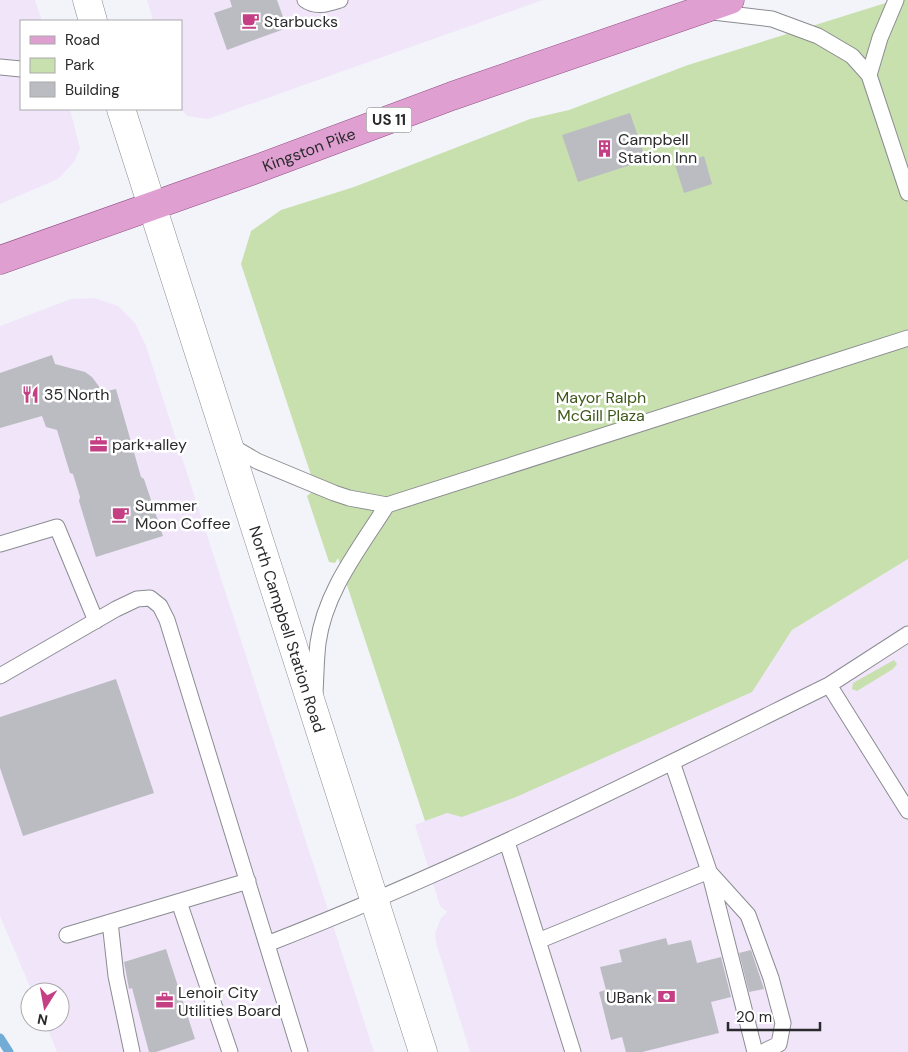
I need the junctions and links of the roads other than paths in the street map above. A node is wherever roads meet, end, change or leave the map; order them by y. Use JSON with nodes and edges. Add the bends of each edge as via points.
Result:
{"nodes":[{"id":1,"x":87,"y":0,"type":"edge"},
{"id":2,"x":305,"y":0,"type":"edge"},
{"id":3,"x":340,"y":0,"type":"edge"},
{"id":4,"x":730,"y":0,"type":"edge"},
{"id":5,"x":896,"y":0,"type":"edge"},
{"id":6,"x":700,"y":10,"type":"junction"},
{"id":7,"x":93,"y":20,"type":"edge"},
{"id":8,"x":0,"y":67,"type":"edge"},
{"id":9,"x":20,"y":69,"type":"edge"},
{"id":10,"x":869,"y":75,"type":"junction"},
{"id":11,"x":118,"y":111,"type":"edge"},
{"id":12,"x":908,"y":193,"type":"edge"},
{"id":13,"x":152,"y":205,"type":"junction"},
{"id":14,"x":0,"y":260,"type":"edge"},
{"id":15,"x":908,"y":338,"type":"edge"},
{"id":16,"x":228,"y":444,"type":"junction"},
{"id":17,"x":387,"y":505,"type":"junction"},
{"id":18,"x":0,"y":544,"type":"edge"},
{"id":19,"x":96,"y":621,"type":"junction"},
{"id":20,"x":908,"y":634,"type":"edge"},
{"id":21,"x":0,"y":676,"type":"edge"},
{"id":22,"x":829,"y":685,"type":"junction"},
{"id":23,"x":314,"y":710,"type":"junction"},
{"id":24,"x":672,"y":762,"type":"junction"},
{"id":25,"x":908,"y":811,"type":"edge"},
{"id":26,"x":507,"y":842,"type":"junction"},
{"id":27,"x":709,"y":871,"type":"junction"},
{"id":28,"x":248,"y":881,"type":"junction"},
{"id":29,"x":377,"y":901,"type":"junction"},
{"id":30,"x":179,"y":902,"type":"junction"},
{"id":31,"x":110,"y":922,"type":"junction"},
{"id":32,"x":67,"y":935,"type":"dead end"},
{"id":33,"x":538,"y":941,"type":"junction"},
{"id":34,"x":268,"y":944,"type":"junction"},
{"id":35,"x":132,"y":1052,"type":"edge"},
{"id":36,"x":230,"y":1052,"type":"edge"},
{"id":37,"x":299,"y":1052,"type":"edge"},
{"id":38,"x":424,"y":1052,"type":"edge"},
{"id":39,"x":573,"y":1052,"type":"edge"},
{"id":40,"x":755,"y":1052,"type":"edge"},
{"id":41,"x":763,"y":1052,"type":"edge"}],
"edges":[{"from":1,"to":7,"type":"main road"},
{"from":2,"to":3,"type":"lane","via":[[324,6]]},
{"from":4,"to":6,"type":"main road","name":"Kingston Pike","number":"US 11"},
{"from":5,"to":10,"type":"lane"},
{"from":6,"to":10,"type":"lane","via":[[772,19],[818,36],[852,56]]},
{"from":6,"to":13,"type":"main road","name":"Kingston Pike","number":"US 11"},
{"from":8,"to":9,"type":"lane"},
{"from":10,"to":12,"type":"lane"},
{"from":11,"to":13,"type":"main road","name":"North Campbell Station Road"},
{"from":13,"to":14,"type":"main road","name":"Kingston Pike","number":"US 11"},
{"from":13,"to":16,"type":"main road","name":"North Campbell Station Road"},
{"from":15,"to":17,"type":"lane"},
{"from":16,"to":17,"type":"lane","via":[[257,461],[334,494]]},
{"from":16,"to":23,"type":"main road","name":"North Campbell Station Road"},
{"from":17,"to":23,"type":"lane","via":[[352,556],[325,615],[318,642]]},
{"from":18,"to":19,"type":"lane","via":[[57,527]]},
{"from":19,"to":21,"type":"lane"},
{"from":19,"to":28,"type":"lane","via":[[137,599],[150,598],[160,606]]},
{"from":20,"to":22,"type":"lane"},
{"from":22,"to":24,"type":"lane"},
{"from":22,"to":25,"type":"lane"},
{"from":23,"to":29,"type":"main road","name":"North Campbell Station Road"},
{"from":24,"to":26,"type":"lane"},
{"from":24,"to":27,"type":"lane"},
{"from":26,"to":29,"type":"lane"},
{"from":26,"to":33,"type":"lane"},
{"from":27,"to":33,"type":"lane"},
{"from":27,"to":40,"type":"lane"},
{"from":27,"to":41,"type":"lane","via":[[748,915],[771,978],[783,1023],[779,1044]]},
{"from":28,"to":30,"type":"lane"},
{"from":28,"to":34,"type":"lane"},
{"from":29,"to":34,"type":"lane"},
{"from":29,"to":38,"type":"main road","name":"North Campbell Station Road"},
{"from":30,"to":31,"type":"lane"},
{"from":30,"to":36,"type":"lane"},
{"from":31,"to":32,"type":"lane"},
{"from":31,"to":35,"type":"lane","via":[[116,976]]},
{"from":33,"to":39,"type":"lane"},
{"from":34,"to":37,"type":"lane"}]}
